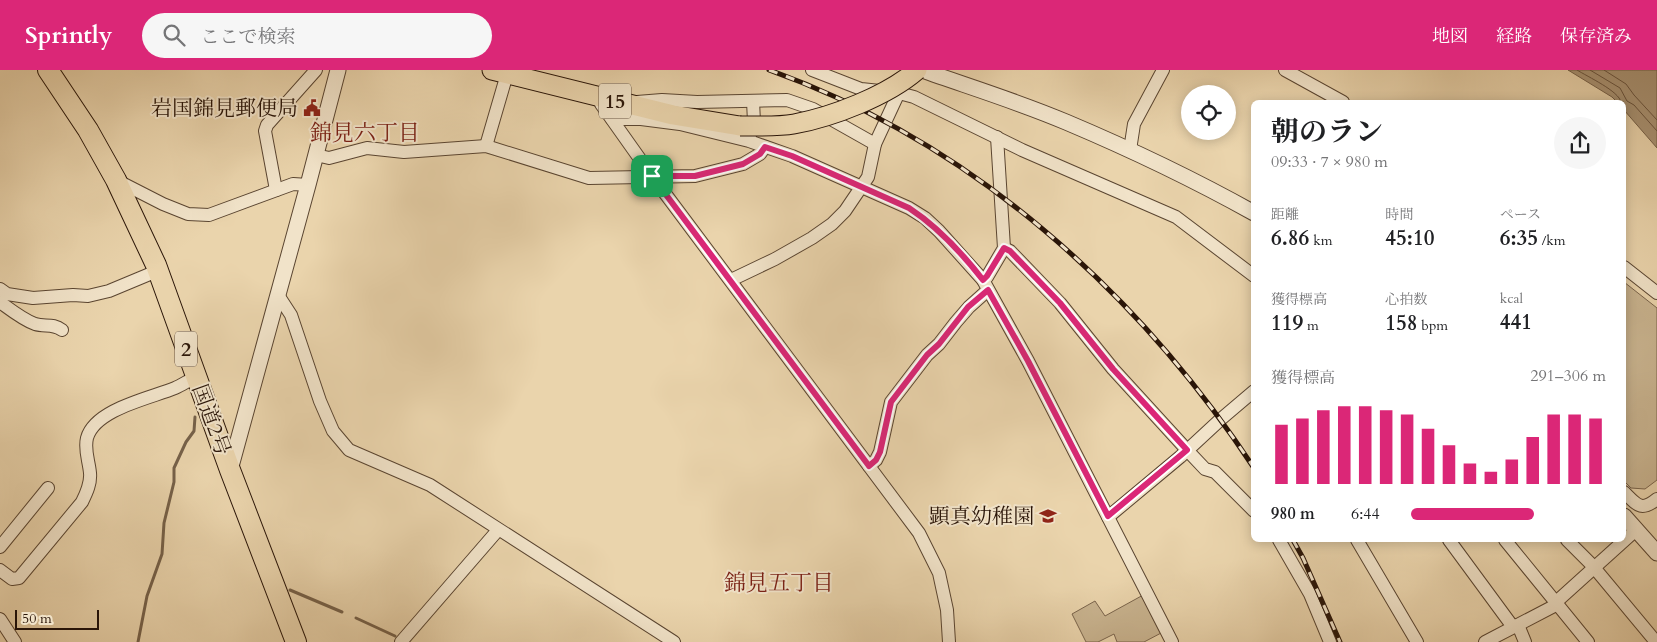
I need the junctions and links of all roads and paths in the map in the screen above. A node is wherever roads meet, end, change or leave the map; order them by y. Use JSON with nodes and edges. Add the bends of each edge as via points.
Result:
{"nodes":[{"id":1,"x":48,"y":70,"type":"edge"},
{"id":2,"x":316,"y":70,"type":"edge"},
{"id":3,"x":338,"y":70,"type":"edge"},
{"id":4,"x":812,"y":70,"type":"edge"},
{"id":5,"x":910,"y":70,"type":"edge"},
{"id":6,"x":916,"y":70,"type":"edge"},
{"id":7,"x":922,"y":70,"type":"edge"},
{"id":8,"x":1163,"y":70,"type":"edge"},
{"id":9,"x":1285,"y":70,"type":"edge"},
{"id":10,"x":499,"y":72,"type":"edge"},
{"id":11,"x":898,"y":93,"type":"junction"},
{"id":12,"x":600,"y":97,"type":"junction"},
{"id":13,"x":1339,"y":100,"type":"edge"},
{"id":14,"x":753,"y":101,"type":"junction"},
{"id":15,"x":627,"y":104,"type":"junction"},
{"id":16,"x":612,"y":120,"type":"junction"},
{"id":17,"x":744,"y":133,"type":"junction"},
{"id":18,"x":996,"y":137,"type":"junction"},
{"id":19,"x":875,"y":144,"type":"junction"},
{"id":20,"x":486,"y":146,"type":"junction"},
{"id":21,"x":765,"y":147,"type":"junction"},
{"id":22,"x":1130,"y":150,"type":"junction"},
{"id":23,"x":316,"y":155,"type":"junction"},
{"id":24,"x":652,"y":176,"type":"junction"},
{"id":25,"x":116,"y":180,"type":"junction"},
{"id":26,"x":308,"y":185,"type":"junction"},
{"id":27,"x":863,"y":187,"type":"junction"},
{"id":28,"x":276,"y":190,"type":"junction"},
{"id":29,"x":1251,"y":211,"type":"edge"},
{"id":30,"x":1004,"y":248,"type":"junction"},
{"id":31,"x":1626,"y":269,"type":"edge"},
{"id":32,"x":157,"y":271,"type":"junction"},
{"id":33,"x":1251,"y":274,"type":"edge"},
{"id":34,"x":730,"y":280,"type":"junction"},
{"id":35,"x":986,"y":285,"type":"junction"},
{"id":36,"x":1657,"y":293,"type":"edge"},
{"id":37,"x":278,"y":295,"type":"junction"},
{"id":38,"x":2,"y":296,"type":"edge"},
{"id":39,"x":62,"y":330,"type":"dead end"},
{"id":40,"x":196,"y":377,"type":"junction"},
{"id":41,"x":1251,"y":394,"type":"edge"},
{"id":42,"x":1187,"y":450,"type":"junction"},
{"id":43,"x":869,"y":466,"type":"junction"},
{"id":44,"x":230,"y":470,"type":"junction"},
{"id":45,"x":48,"y":488,"type":"dead end"},
{"id":46,"x":1626,"y":494,"type":"edge"},
{"id":47,"x":1657,"y":499,"type":"edge"},
{"id":48,"x":1251,"y":508,"type":"edge"},
{"id":49,"x":1108,"y":516,"type":"junction"},
{"id":50,"x":1626,"y":518,"type":"edge"},
{"id":51,"x":1637,"y":529,"type":"junction"},
{"id":52,"x":498,"y":530,"type":"junction"},
{"id":53,"x":1626,"y":539,"type":"edge"},
{"id":54,"x":1280,"y":542,"type":"edge"},
{"id":55,"x":1358,"y":542,"type":"edge"},
{"id":56,"x":1451,"y":542,"type":"edge"},
{"id":57,"x":1507,"y":542,"type":"edge"},
{"id":58,"x":1570,"y":542,"type":"edge"},
{"id":59,"x":1623,"y":542,"type":"edge"},
{"id":60,"x":0,"y":546,"type":"edge"},
{"id":61,"x":1657,"y":553,"type":"edge"},
{"id":62,"x":1594,"y":568,"type":"junction"},
{"id":63,"x":0,"y":570,"type":"edge"},
{"id":64,"x":1556,"y":604,"type":"junction"},
{"id":65,"x":0,"y":619,"type":"edge"},
{"id":66,"x":1516,"y":626,"type":"junction"},
{"id":67,"x":15,"y":642,"type":"edge"},
{"id":68,"x":296,"y":642,"type":"edge"},
{"id":69,"x":401,"y":642,"type":"edge"},
{"id":70,"x":674,"y":642,"type":"edge"},
{"id":71,"x":949,"y":642,"type":"edge"},
{"id":72,"x":1172,"y":642,"type":"edge"},
{"id":73,"x":1330,"y":642,"type":"edge"},
{"id":74,"x":1416,"y":642,"type":"edge"},
{"id":75,"x":1485,"y":642,"type":"edge"},
{"id":76,"x":1525,"y":642,"type":"edge"},
{"id":77,"x":1588,"y":642,"type":"edge"},
{"id":78,"x":1656,"y":642,"type":"edge"}],
"edges":[{"from":1,"to":25,"type":"highway","name":"国道2号","number":"2"},
{"from":2,"to":28,"type":"street","via":[[266,125]]},
{"from":3,"to":23,"type":"street"},
{"from":4,"to":11,"type":"street","via":[[861,89]]},
{"from":5,"to":11,"type":"street"},
{"from":6,"to":17,"type":"main road","number":"15","bridge":true,"via":[[854,107],[794,124],[763,126]]},
{"from":7,"to":22,"type":"street","via":[[1064,121]]},
{"from":8,"to":22,"type":"street","via":[[1134,124]]},
{"from":9,"to":13,"type":"street"},
{"from":10,"to":12,"type":"main road","number":"15"},
{"from":10,"to":20,"type":"street"},
{"from":11,"to":18,"type":"street","via":[[914,97]]},
{"from":11,"to":19,"type":"street"},
{"from":12,"to":15,"type":"main road","number":"15"},
{"from":12,"to":16,"type":"street"},
{"from":14,"to":15,"type":"street","via":[[662,100]]},
{"from":14,"to":17,"type":"street","via":[[754,122]]},
{"from":14,"to":19,"type":"street","via":[[787,100],[814,109]]},
{"from":15,"to":17,"type":"main road","number":"15"},
{"from":16,"to":17,"type":"street","via":[[641,119]]},
{"from":16,"to":24,"type":"street"},
{"from":17,"to":21,"type":"street"},
{"from":18,"to":30,"type":"street"},
{"from":18,"to":33,"type":"street","via":[[1176,217]]},
{"from":19,"to":27,"type":"street"},
{"from":20,"to":23,"type":"street","via":[[404,152],[367,148],[329,158]]},
{"from":20,"to":24,"type":"street","via":[[589,178]]},
{"from":21,"to":24,"type":"street","via":[[743,164],[695,176]]},
{"from":21,"to":27,"type":"street"},
{"from":22,"to":29,"type":"street"},
{"from":23,"to":26,"type":"street"},
{"from":24,"to":34,"type":"street"},
{"from":25,"to":28,"type":"street","via":[[188,214],[209,215]]},
{"from":25,"to":32,"type":"highway","name":"国道2号","number":"2"},
{"from":26,"to":28,"type":"street","via":[[293,184]]},
{"from":26,"to":37,"type":"street"},
{"from":27,"to":34,"type":"street","via":[[832,224],[791,251]]},
{"from":27,"to":35,"type":"street","via":[[925,218]]},
{"from":30,"to":35,"type":"street","via":[[987,276]]},
{"from":30,"to":42,"type":"street","via":[[1060,303],[1113,369]]},
{"from":31,"to":36,"type":"street"},
{"from":32,"to":38,"type":"street","via":[[88,296]]},
{"from":32,"to":40,"type":"highway","name":"国道2号","number":"2"},
{"from":34,"to":43,"type":"street"},
{"from":35,"to":43,"type":"street","via":[[891,402],[880,452]]},
{"from":35,"to":49,"type":"street"},
{"from":37,"to":44,"type":"street"},
{"from":37,"to":52,"type":"street","via":[[291,315],[333,432],[350,450],[430,485]]},
{"from":38,"to":39,"type":"street","via":[[18,316],[34,324],[49,324]]},
{"from":40,"to":44,"type":"highway","name":"国道2号","number":"2"},
{"from":40,"to":63,"type":"street","via":[[176,388],[128,404],[95,425],[86,447],[91,474],[89,489],[82,502],[18,578],[12,579]]},
{"from":41,"to":42,"type":"street"},
{"from":42,"to":48,"type":"street","via":[[1205,469],[1215,472]]},
{"from":42,"to":49,"type":"street"},
{"from":43,"to":71,"type":"street","via":[[919,534],[939,573],[947,610]]},
{"from":44,"to":68,"type":"highway","name":"国道2号","number":"2"},
{"from":45,"to":60,"type":"street"},
{"from":46,"to":47,"type":"street","via":[[1643,507]]},
{"from":49,"to":72,"type":"street"},
{"from":50,"to":51,"type":"street"},
{"from":51,"to":53,"type":"street"},
{"from":51,"to":61,"type":"street"},
{"from":52,"to":69,"type":"street"},
{"from":52,"to":70,"type":"street"},
{"from":54,"to":73,"type":"street","via":[[1310,594]]},
{"from":55,"to":74,"type":"street"},
{"from":56,"to":66,"type":"street"},
{"from":57,"to":64,"type":"street"},
{"from":58,"to":62,"type":"street"},
{"from":59,"to":62,"type":"street"},
{"from":62,"to":64,"type":"street"},
{"from":62,"to":78,"type":"street"},
{"from":64,"to":66,"type":"street"},
{"from":64,"to":77,"type":"street"},
{"from":65,"to":67,"type":"street"},
{"from":66,"to":75,"type":"street"},
{"from":66,"to":76,"type":"street"}]}
